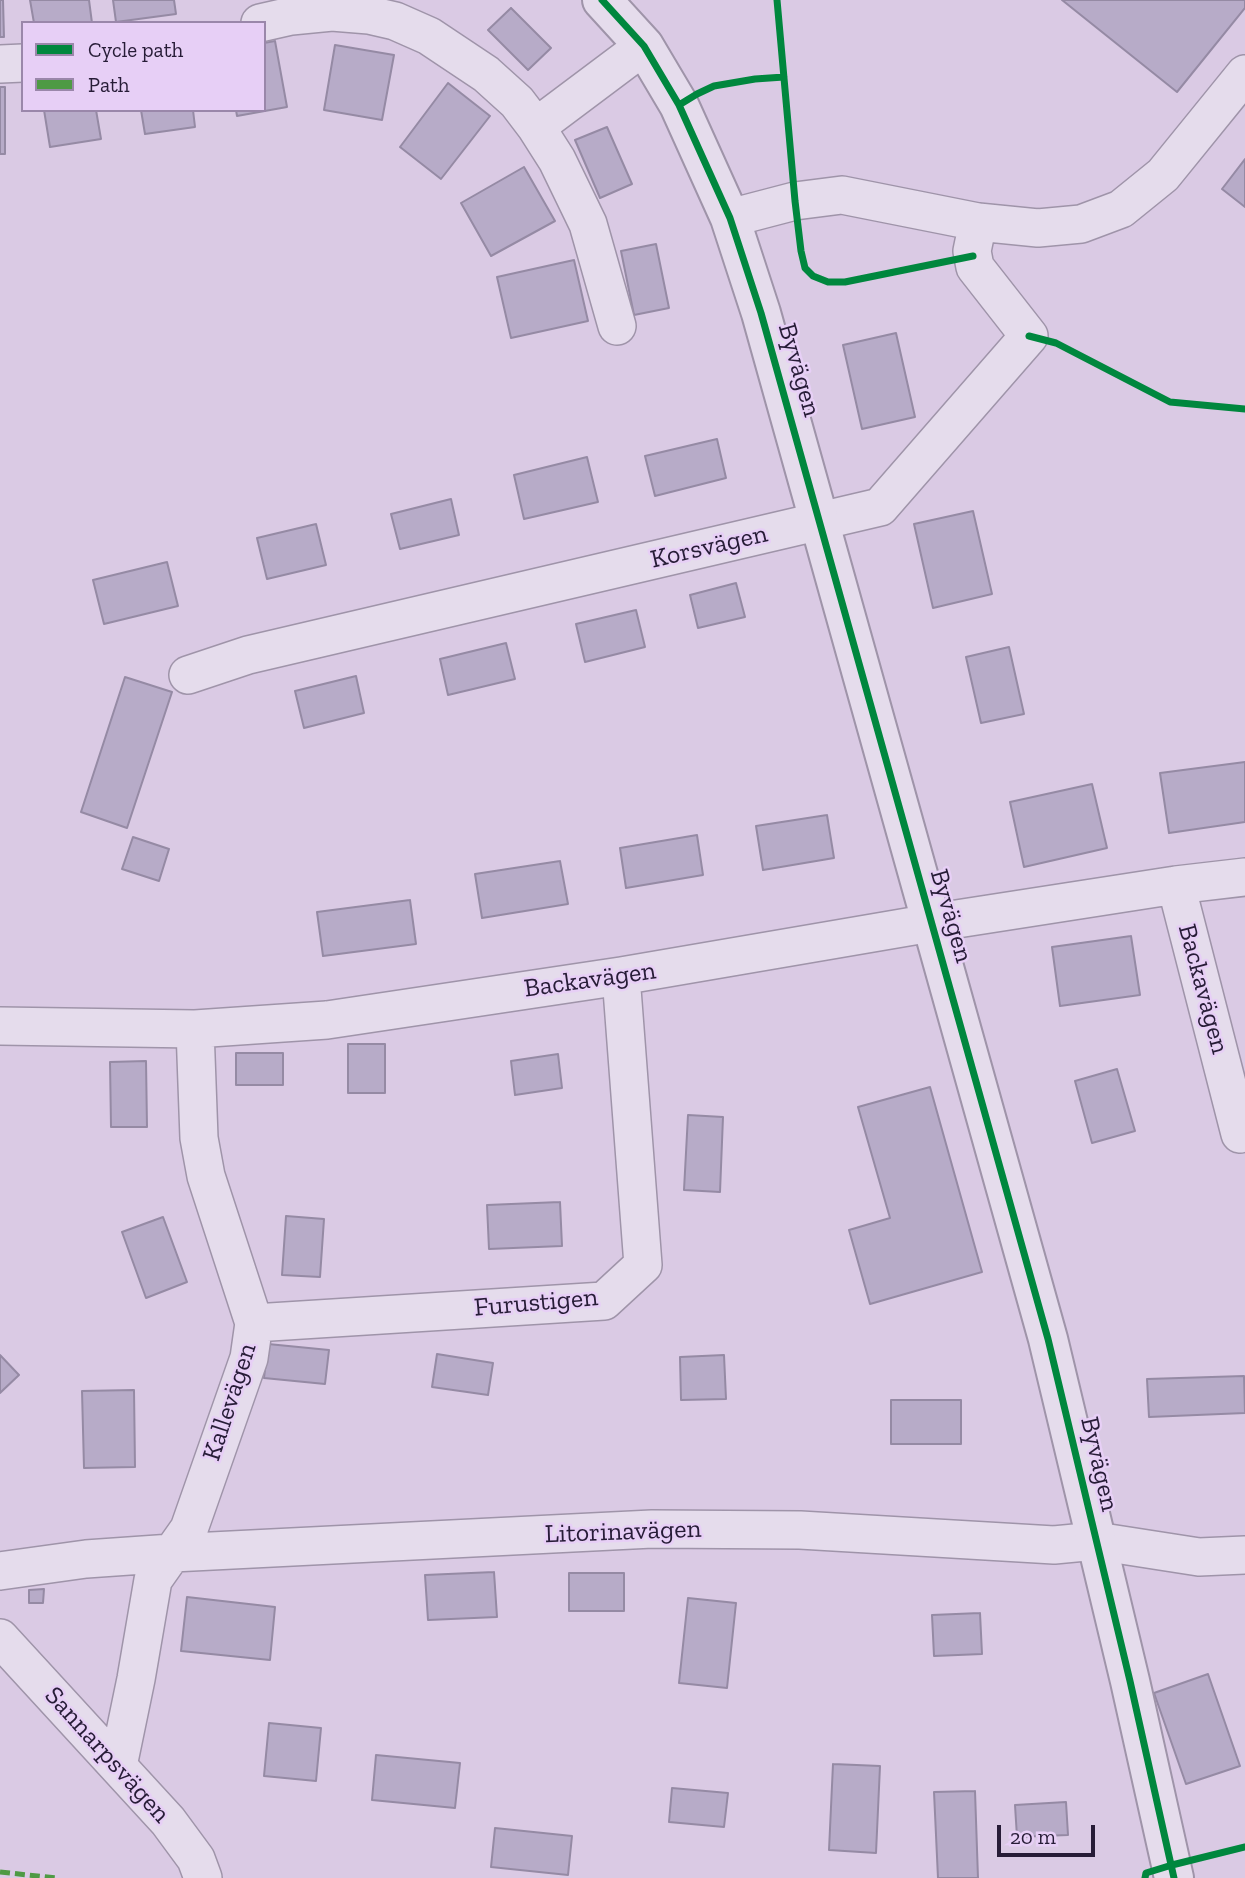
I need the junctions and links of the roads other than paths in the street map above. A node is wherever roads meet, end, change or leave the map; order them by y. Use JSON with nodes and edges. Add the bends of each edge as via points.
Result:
{"nodes":[{"id":1,"x":602,"y":0,"type":"edge"},
{"id":2,"x":266,"y":22,"type":"edge"},
{"id":3,"x":644,"y":46,"type":"junction"},
{"id":4,"x":21,"y":63,"type":"edge"},
{"id":5,"x":0,"y":64,"type":"edge"},
{"id":6,"x":1245,"y":74,"type":"edge"},
{"id":7,"x":536,"y":127,"type":"junction"},
{"id":8,"x":730,"y":218,"type":"junction"},
{"id":9,"x":978,"y":222,"type":"junction"},
{"id":10,"x":617,"y":326,"type":"dead end"},
{"id":11,"x":820,"y":521,"type":"junction"},
{"id":12,"x":188,"y":675,"type":"dead end"},
{"id":13,"x":1245,"y":877,"type":"edge"},
{"id":14,"x":1176,"y":885,"type":"junction"},
{"id":15,"x":931,"y":923,"type":"junction"},
{"id":16,"x":621,"y":976,"type":"junction"},
{"id":17,"x":0,"y":1027,"type":"edge"},
{"id":18,"x":195,"y":1029,"type":"junction"},
{"id":19,"x":1240,"y":1134,"type":"dead end"},
{"id":20,"x":254,"y":1323,"type":"junction"},
{"id":21,"x":1096,"y":1541,"type":"junction"},
{"id":22,"x":172,"y":1553,"type":"junction"},
{"id":23,"x":1245,"y":1555,"type":"edge"},
{"id":24,"x":0,"y":1571,"type":"edge"},
{"id":25,"x":0,"y":1639,"type":"edge"},
{"id":26,"x":118,"y":1766,"type":"junction"},
{"id":27,"x":203,"y":1878,"type":"edge"},
{"id":28,"x":1174,"y":1878,"type":"edge"}],
"edges":[{"from":1,"to":3,"type":"street","name":"Byvägen"},
{"from":2,"to":7,"type":"street","via":[[332,12],[395,21],[429,36],[486,74]]},
{"from":3,"to":7,"type":"street"},
{"from":3,"to":8,"type":"street","name":"Byvägen","via":[[679,105]]},
{"from":4,"to":5,"type":"street"},
{"from":6,"to":9,"type":"street","via":[[1163,175],[1121,209],[1081,225],[1038,228]]},
{"from":7,"to":10,"type":"street","via":[[588,224]]},
{"from":8,"to":9,"type":"street","via":[[795,201],[842,195]]},
{"from":8,"to":11,"type":"street","name":"Byvägen"},
{"from":9,"to":11,"type":"street","name":"Korsvägen","via":[[972,251],[975,267],[1029,337],[880,507]]},
{"from":11,"to":12,"type":"street","name":"Korsvägen","via":[[248,655]]},
{"from":11,"to":15,"type":"street","name":"Byvägen"},
{"from":13,"to":14,"type":"street","name":"Backavägen"},
{"from":14,"to":15,"type":"street","name":"Backavägen"},
{"from":14,"to":19,"type":"street","name":"Backavägen"},
{"from":15,"to":16,"type":"street","name":"Backavägen"},
{"from":15,"to":21,"type":"street","name":"Byvägen","via":[[1048,1339]]},
{"from":16,"to":18,"type":"street","name":"Backavägen","via":[[327,1020]]},
{"from":16,"to":20,"type":"street","name":"Furustigen","via":[[643,1265],[604,1301]]},
{"from":17,"to":18,"type":"street","name":"Backavägen"},
{"from":18,"to":20,"type":"street","name":"Kallevägen","via":[[199,1138],[206,1176]]},
{"from":20,"to":22,"type":"street","name":"Kallevägen","via":[[249,1358],[190,1529]]},
{"from":21,"to":22,"type":"street","name":"Litorinavägen","via":[[1054,1545],[800,1530],[652,1529]]},
{"from":21,"to":23,"type":"street","name":"Litorinavägen","via":[[1199,1557]]},
{"from":21,"to":28,"type":"street","name":"Byvägen"},
{"from":22,"to":24,"type":"street","name":"Litorinavägen"},
{"from":22,"to":26,"type":"street","name":"Kallevägen","via":[[153,1580]]},
{"from":25,"to":26,"type":"street","name":"Sannarpsvägen"},
{"from":26,"to":27,"type":"street","name":"Sannarpsvägen","via":[[168,1821],[196,1858]]}]}
